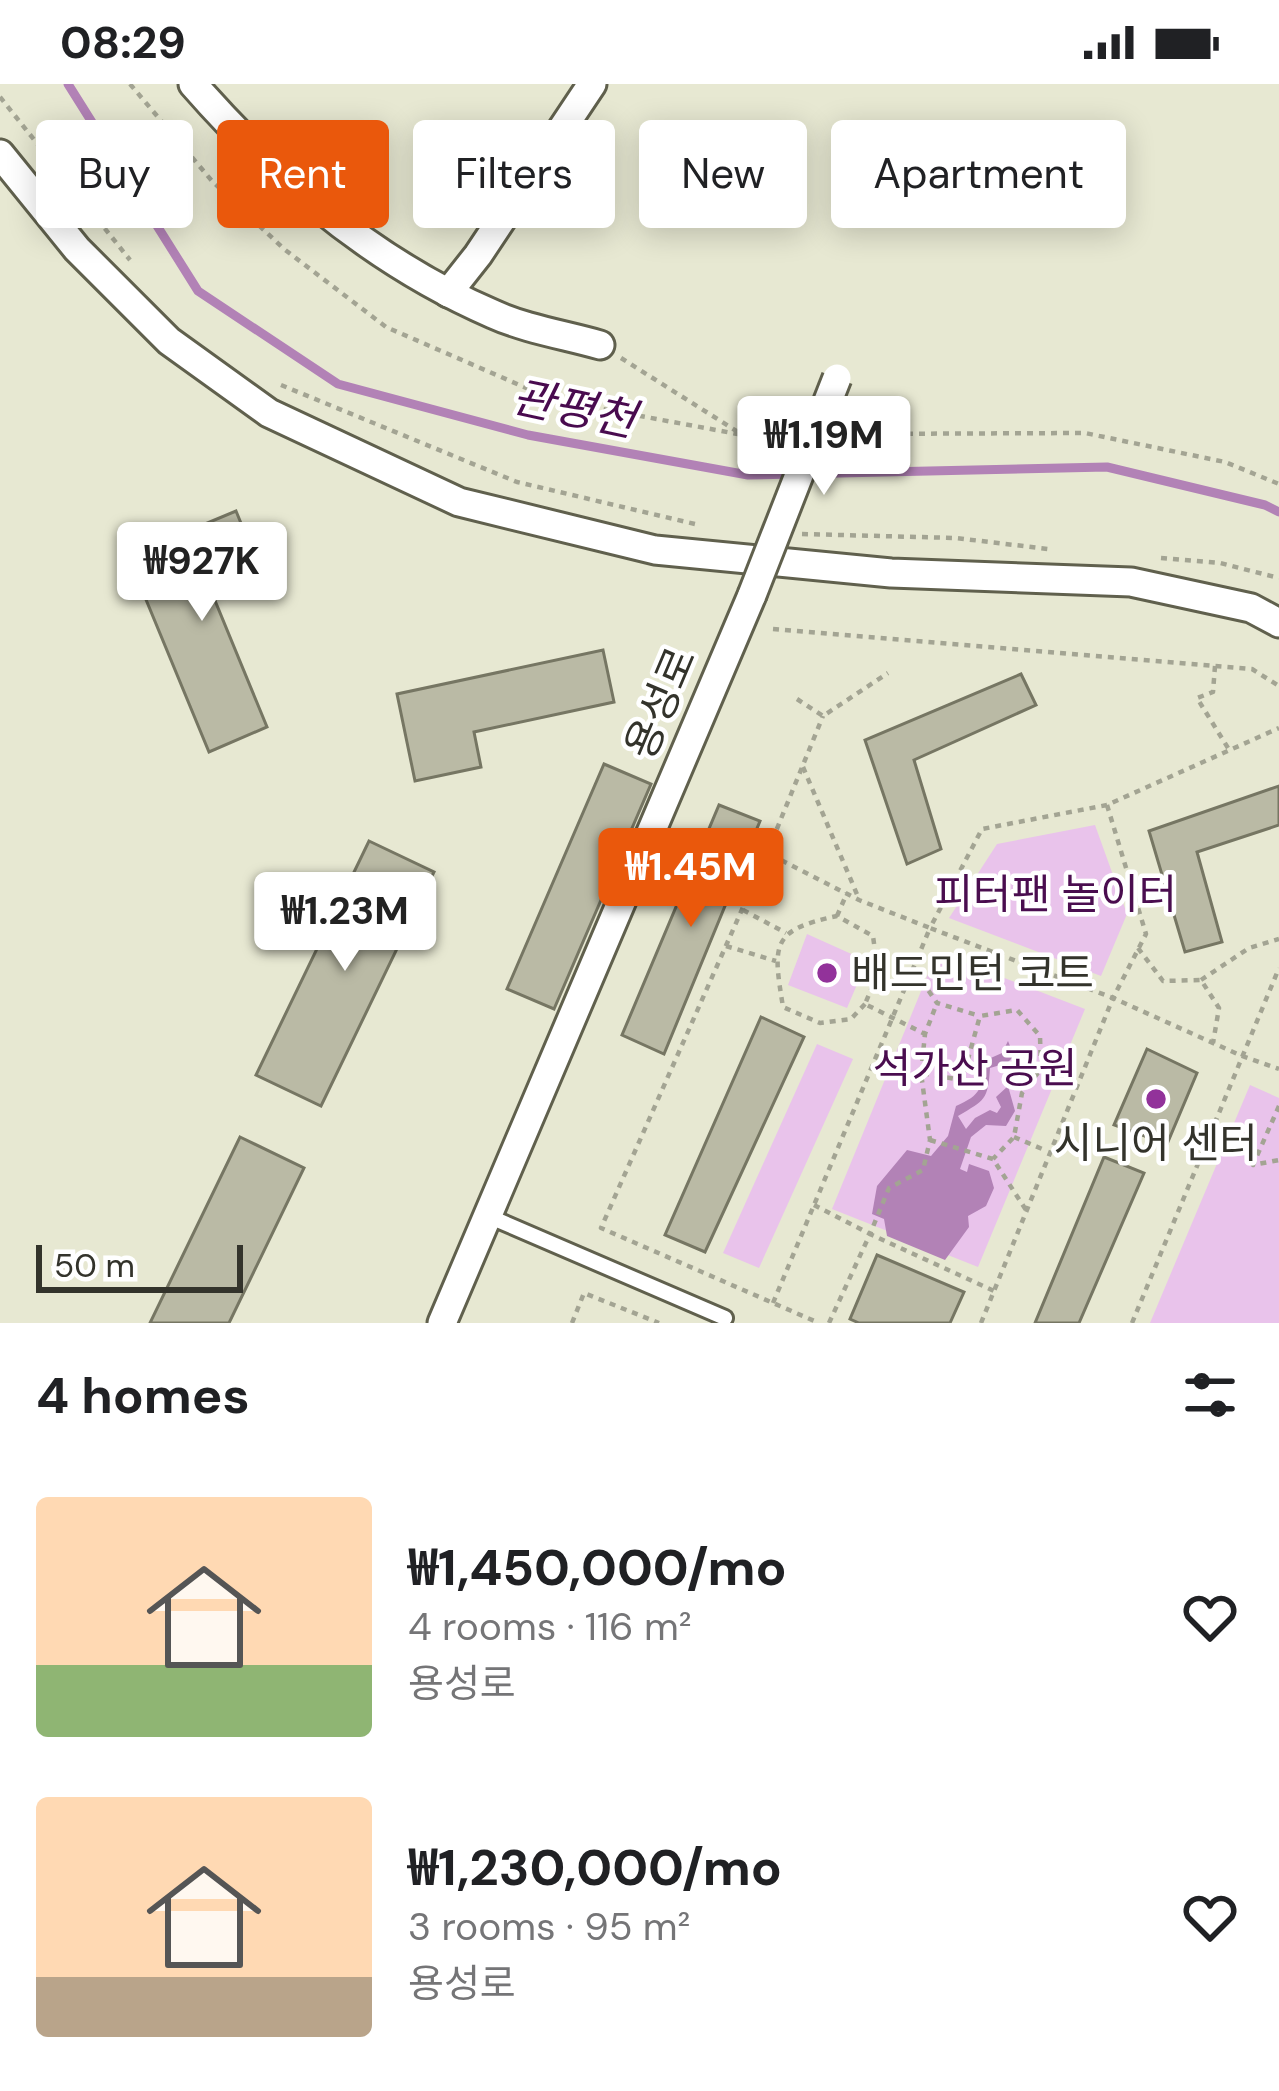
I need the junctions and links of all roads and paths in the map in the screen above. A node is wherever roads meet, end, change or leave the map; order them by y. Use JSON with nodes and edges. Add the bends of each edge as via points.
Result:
{"nodes":[{"id":1,"x":130,"y":84,"type":"edge"},
{"id":2,"x":193,"y":84,"type":"edge"},
{"id":3,"x":592,"y":84,"type":"edge"},
{"id":4,"x":0,"y":97,"type":"edge"},
{"id":5,"x":0,"y":154,"type":"edge"},
{"id":6,"x":140,"y":273,"type":"dead end"},
{"id":7,"x":448,"y":293,"type":"junction"},
{"id":8,"x":601,"y":344,"type":"joint"},
{"id":9,"x":837,"y":378,"type":"dead end"},
{"id":10,"x":279,"y":385,"type":"dead end"},
{"id":11,"x":833,"y":434,"type":"dead end"},
{"id":12,"x":743,"y":435,"type":"junction"},
{"id":13,"x":788,"y":435,"type":"dead end"},
{"id":14,"x":1279,"y":484,"type":"edge"},
{"id":15,"x":710,"y":528,"type":"dead end"},
{"id":16,"x":798,"y":534,"type":"dead end"},
{"id":17,"x":1063,"y":551,"type":"dead end"},
{"id":18,"x":1153,"y":558,"type":"dead end"},
{"id":19,"x":1279,"y":578,"type":"edge"},
{"id":20,"x":1279,"y":623,"type":"edge"},
{"id":21,"x":773,"y":629,"type":"dead end"},
{"id":22,"x":1215,"y":666,"type":"junction"},
{"id":23,"x":888,"y":673,"type":"dead end"},
{"id":24,"x":1279,"y":686,"type":"edge"},
{"id":25,"x":796,"y":699,"type":"dead end"},
{"id":26,"x":824,"y":716,"type":"junction"},
{"id":27,"x":1279,"y":728,"type":"edge"},
{"id":28,"x":1228,"y":748,"type":"junction"},
{"id":29,"x":803,"y":767,"type":"junction"},
{"id":30,"x":1107,"y":805,"type":"junction"},
{"id":31,"x":767,"y":853,"type":"junction"},
{"id":32,"x":847,"y":893,"type":"junction"},
{"id":33,"x":860,"y":900,"type":"junction"},
{"id":34,"x":742,"y":910,"type":"junction"},
{"id":35,"x":837,"y":916,"type":"junction"},
{"id":36,"x":930,"y":928,"type":"junction"},
{"id":37,"x":786,"y":933,"type":"junction"},
{"id":38,"x":1279,"y":939,"type":"edge"},
{"id":39,"x":726,"y":946,"type":"junction"},
{"id":40,"x":1138,"y":948,"type":"junction"},
{"id":41,"x":776,"y":961,"type":"junction"},
{"id":42,"x":913,"y":968,"type":"junction"},
{"id":43,"x":1279,"y":968,"type":"edge"},
{"id":44,"x":1202,"y":980,"type":"junction"},
{"id":45,"x":1113,"y":998,"type":"junction"},
{"id":46,"x":865,"y":1004,"type":"junction"},
{"id":47,"x":937,"y":1004,"type":"junction"},
{"id":48,"x":980,"y":1016,"type":"junction"},
{"id":49,"x":892,"y":1018,"type":"junction"},
{"id":50,"x":925,"y":1034,"type":"junction"},
{"id":51,"x":1213,"y":1043,"type":"junction"},
{"id":52,"x":1242,"y":1056,"type":"junction"},
{"id":53,"x":1279,"y":1069,"type":"edge"},
{"id":54,"x":921,"y":1073,"type":"junction"},
{"id":55,"x":1279,"y":1106,"type":"edge"},
{"id":56,"x":1014,"y":1137,"type":"junction"},
{"id":57,"x":930,"y":1140,"type":"junction"},
{"id":58,"x":1050,"y":1153,"type":"junction"},
{"id":59,"x":993,"y":1159,"type":"junction"},
{"id":60,"x":1279,"y":1160,"type":"edge"},
{"id":61,"x":814,"y":1205,"type":"junction"},
{"id":62,"x":1026,"y":1211,"type":"junction"},
{"id":63,"x":488,"y":1216,"type":"junction"},
{"id":64,"x":870,"y":1234,"type":"junction"},
{"id":65,"x":994,"y":1291,"type":"junction"},
{"id":66,"x":773,"y":1303,"type":"junction"},
{"id":67,"x":725,"y":1318,"type":"dead end"},
{"id":68,"x":442,"y":1323,"type":"edge"},
{"id":69,"x":572,"y":1323,"type":"edge"},
{"id":70,"x":659,"y":1323,"type":"edge"},
{"id":71,"x":819,"y":1323,"type":"edge"},
{"id":72,"x":829,"y":1323,"type":"edge"},
{"id":73,"x":981,"y":1323,"type":"edge"},
{"id":74,"x":1132,"y":1323,"type":"edge"}],
"edges":[{"from":1,"to":12,"type":"path","via":[[212,181],[386,327],[554,400]]},
{"from":2,"to":7,"type":"street","via":[[364,243]]},
{"from":3,"to":7,"type":"street"},
{"from":4,"to":6,"type":"path"},
{"from":5,"to":20,"type":"street","via":[[77,249],[169,341],[269,413],[458,502],[655,550],[890,573],[1131,583],[1251,608]]},
{"from":7,"to":8,"type":"street","via":[[498,317]]},
{"from":8,"to":12,"type":"path"},
{"from":9,"to":63,"type":"street","name":"용성로","bridge":true},
{"from":10,"to":15,"type":"path","via":[[517,482]]},
{"from":11,"to":14,"type":"path","via":[[1085,433],[1225,462]]},
{"from":12,"to":13,"type":"path"},
{"from":16,"to":17,"type":"path","via":[[956,538]]},
{"from":18,"to":19,"type":"path"},
{"from":21,"to":22,"type":"path"},
{"from":22,"to":24,"type":"path","via":[[1252,669]]},
{"from":22,"to":28,"type":"path","via":[[1213,692],[1197,698]]},
{"from":23,"to":26,"type":"path"},
{"from":25,"to":26,"type":"path"},
{"from":26,"to":29,"type":"path"},
{"from":27,"to":28,"type":"path"},
{"from":28,"to":30,"type":"path"},
{"from":29,"to":31,"type":"path"},
{"from":29,"to":33,"type":"path"},
{"from":30,"to":36,"type":"path","via":[[982,829]]},
{"from":30,"to":40,"type":"path","via":[[1146,934]]},
{"from":31,"to":32,"type":"path"},
{"from":31,"to":34,"type":"path"},
{"from":32,"to":33,"type":"path"},
{"from":32,"to":35,"type":"path"},
{"from":33,"to":36,"type":"path"},
{"from":34,"to":37,"type":"path"},
{"from":34,"to":39,"type":"path"},
{"from":35,"to":37,"type":"path"},
{"from":35,"to":46,"type":"path","via":[[873,936],[878,973]]},
{"from":36,"to":42,"type":"path"},
{"from":36,"to":45,"type":"path"},
{"from":37,"to":41,"type":"path"},
{"from":38,"to":44,"type":"path","via":[[1249,948]]},
{"from":39,"to":41,"type":"path"},
{"from":39,"to":66,"type":"path","via":[[601,1228]]},
{"from":40,"to":44,"type":"path","via":[[1163,981]]},
{"from":40,"to":45,"type":"path"},
{"from":41,"to":46,"type":"path","via":[[783,1007],[820,1023],[851,1019]]},
{"from":42,"to":47,"type":"path"},
{"from":42,"to":49,"type":"path"},
{"from":43,"to":52,"type":"path"},
{"from":44,"to":51,"type":"path","via":[[1219,1008]]},
{"from":45,"to":51,"type":"path"},
{"from":45,"to":58,"type":"path"},
{"from":46,"to":49,"type":"path"},
{"from":47,"to":48,"type":"path"},
{"from":47,"to":50,"type":"path"},
{"from":48,"to":54,"type":"path","via":[[962,1080]]},
{"from":48,"to":56,"type":"path","via":[[1016,1010],[1040,1036],[1041,1069],[1022,1093]]},
{"from":49,"to":50,"type":"path"},
{"from":49,"to":61,"type":"path"},
{"from":50,"to":54,"type":"path"},
{"from":51,"to":52,"type":"path"},
{"from":52,"to":53,"type":"path"},
{"from":52,"to":74,"type":"path"},
{"from":54,"to":57,"type":"path"},
{"from":55,"to":60,"type":"path","via":[[1253,1165]]},
{"from":56,"to":58,"type":"path"},
{"from":56,"to":59,"type":"path"},
{"from":57,"to":59,"type":"path"},
{"from":57,"to":64,"type":"path","via":[[923,1170],[889,1188]]},
{"from":58,"to":62,"type":"path"},
{"from":59,"to":62,"type":"path"},
{"from":61,"to":64,"type":"path"},
{"from":61,"to":66,"type":"path"},
{"from":62,"to":65,"type":"path"},
{"from":63,"to":67,"type":"lane"},
{"from":63,"to":68,"type":"street","name":"용성로"},
{"from":64,"to":65,"type":"path"},
{"from":64,"to":72,"type":"path"},
{"from":65,"to":73,"type":"path"},
{"from":66,"to":71,"type":"path"},
{"from":69,"to":70,"type":"path","via":[[584,1293]]}]}
